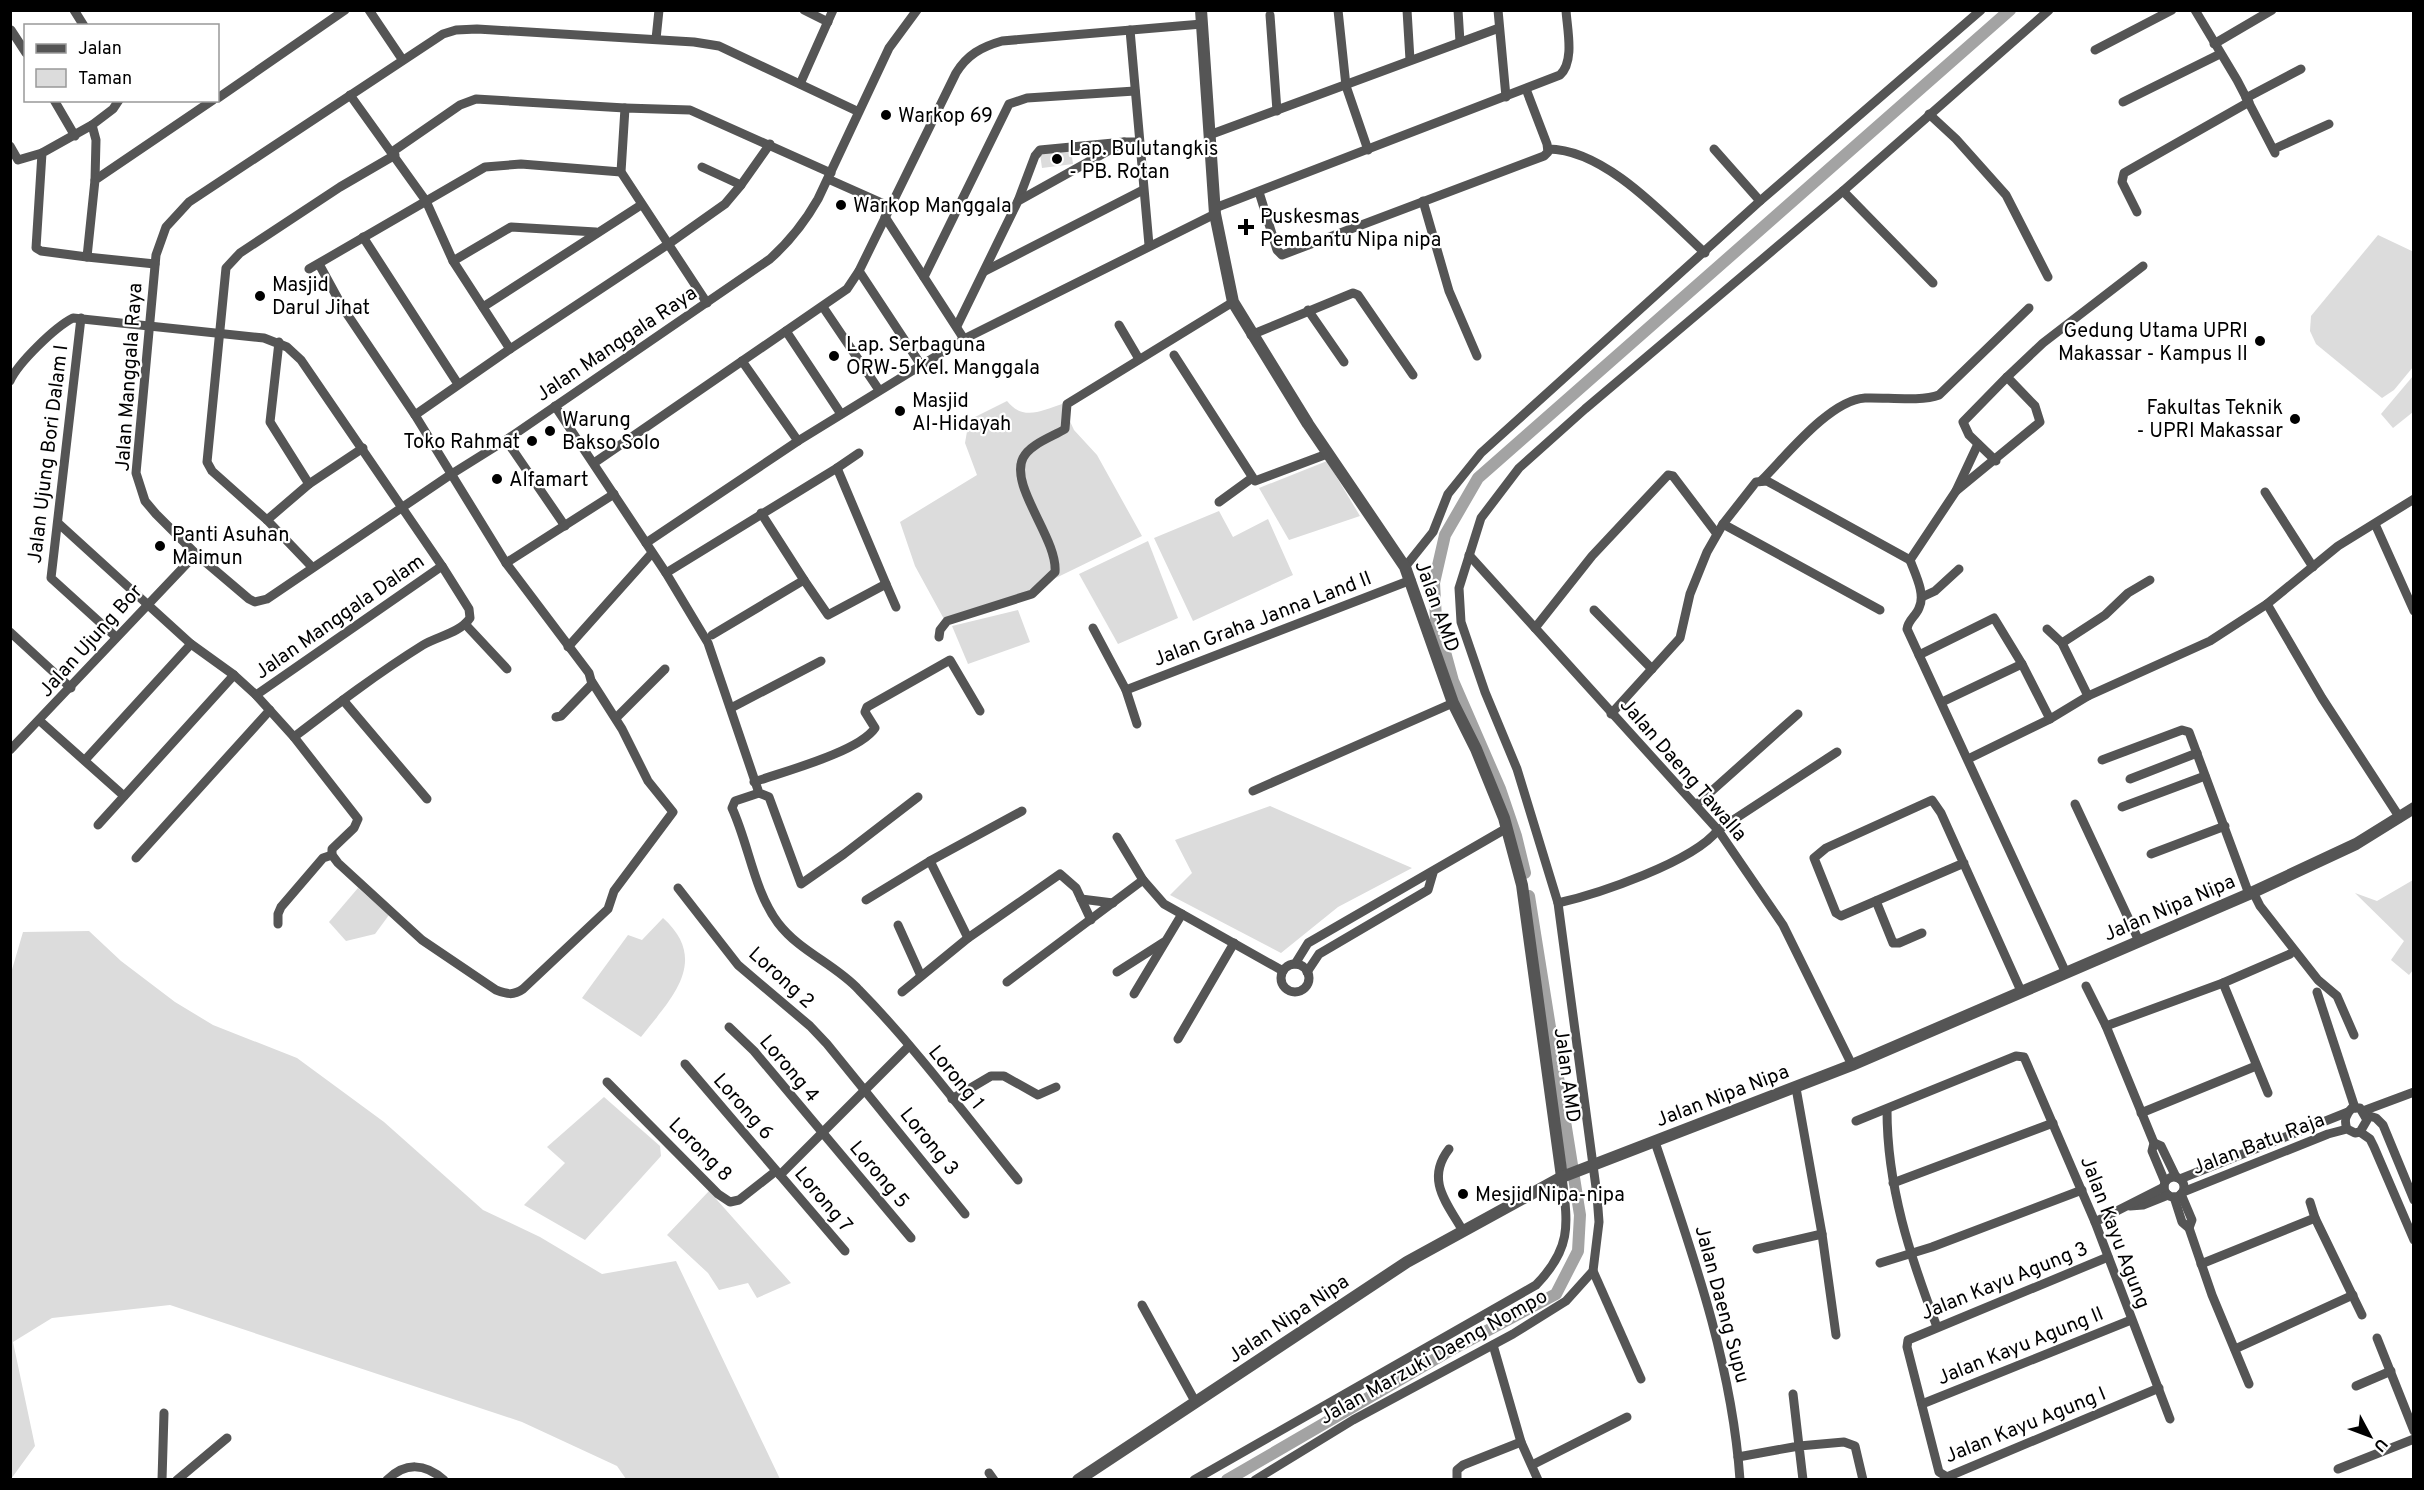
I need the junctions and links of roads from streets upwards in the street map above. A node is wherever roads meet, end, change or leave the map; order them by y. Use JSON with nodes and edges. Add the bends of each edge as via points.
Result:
{"nodes":[{"id":1,"x":74,"y":10,"type":"edge"},
{"id":2,"x":345,"y":10,"type":"edge"},
{"id":3,"x":369,"y":10,"type":"edge"},
{"id":4,"x":659,"y":10,"type":"edge"},
{"id":5,"x":804,"y":10,"type":"edge"},
{"id":6,"x":833,"y":10,"type":"edge"},
{"id":7,"x":917,"y":10,"type":"edge"},
{"id":8,"x":1201,"y":10,"type":"edge"},
{"id":9,"x":1338,"y":10,"type":"edge"},
{"id":10,"x":1407,"y":10,"type":"edge"},
{"id":11,"x":1458,"y":10,"type":"edge"},
{"id":12,"x":1498,"y":10,"type":"edge"},
{"id":13,"x":1566,"y":10,"type":"edge"},
{"id":14,"x":1981,"y":10,"type":"edge"},
{"id":15,"x":2049,"y":10,"type":"edge"},
{"id":16,"x":2172,"y":10,"type":"edge"},
{"id":17,"x":2195,"y":10,"type":"edge"},
{"id":18,"x":2272,"y":10,"type":"edge"},
{"id":19,"x":1270,"y":15,"type":"dead end"},
{"id":20,"x":828,"y":22,"type":"junction"},
{"id":21,"x":83,"y":24,"type":"edge"},
{"id":22,"x":1202,"y":24,"type":"junction"},
{"id":23,"x":1499,"y":28,"type":"junction"},
{"id":24,"x":11,"y":30,"type":"edge"},
{"id":25,"x":1130,"y":30,"type":"junction"},
{"id":26,"x":657,"y":39,"type":"junction"},
{"id":27,"x":1460,"y":42,"type":"junction"},
{"id":28,"x":2214,"y":44,"type":"junction"},
{"id":29,"x":24,"y":50,"type":"edge"},
{"id":30,"x":2095,"y":50,"type":"dead end"},
{"id":31,"x":2220,"y":54,"type":"junction"},
{"id":32,"x":402,"y":59,"type":"junction"},
{"id":33,"x":1410,"y":60,"type":"junction"},
{"id":34,"x":2301,"y":69,"type":"dead end"},
{"id":35,"x":800,"y":84,"type":"junction"},
{"id":36,"x":1346,"y":86,"type":"junction"},
{"id":37,"x":1526,"y":89,"type":"junction"},
{"id":38,"x":1135,"y":90,"type":"junction"},
{"id":39,"x":350,"y":95,"type":"junction"},
{"id":40,"x":219,"y":97,"type":"edge"},
{"id":41,"x":1506,"y":97,"type":"junction"},
{"id":42,"x":2247,"y":100,"type":"junction"},
{"id":43,"x":55,"y":102,"type":"edge"},
{"id":44,"x":118,"y":102,"type":"edge"},
{"id":45,"x":210,"y":102,"type":"edge"},
{"id":46,"x":2123,"y":102,"type":"dead end"},
{"id":47,"x":625,"y":108,"type":"junction"},
{"id":48,"x":1277,"y":111,"type":"junction"},
{"id":49,"x":859,"y":112,"type":"junction"},
{"id":50,"x":1929,"y":114,"type":"junction"},
{"id":51,"x":2328,"y":124,"type":"dead end"},
{"id":52,"x":92,"y":125,"type":"junction"},
{"id":53,"x":1212,"y":135,"type":"junction"},
{"id":54,"x":75,"y":136,"type":"junction"},
{"id":55,"x":1124,"y":142,"type":"junction"},
{"id":56,"x":1138,"y":142,"type":"junction"},
{"id":57,"x":770,"y":144,"type":"junction"},
{"id":58,"x":10,"y":146,"type":"edge"},
{"id":59,"x":1547,"y":146,"type":"junction"},
{"id":60,"x":1714,"y":149,"type":"dead end"},
{"id":61,"x":1368,"y":150,"type":"junction"},
{"id":62,"x":42,"y":153,"type":"junction"},
{"id":63,"x":394,"y":153,"type":"junction"},
{"id":64,"x":702,"y":167,"type":"dead end"},
{"id":65,"x":621,"y":172,"type":"junction"},
{"id":66,"x":829,"y":176,"type":"junction"},
{"id":67,"x":95,"y":180,"type":"junction"},
{"id":68,"x":741,"y":185,"type":"junction"},
{"id":69,"x":1143,"y":190,"type":"junction"},
{"id":70,"x":1843,"y":191,"type":"junction"},
{"id":71,"x":1259,"y":192,"type":"junction"},
{"id":72,"x":426,"y":201,"type":"junction"},
{"id":73,"x":1018,"y":201,"type":"junction"},
{"id":74,"x":1423,"y":201,"type":"junction"},
{"id":75,"x":1760,"y":201,"type":"junction"},
{"id":76,"x":642,"y":205,"type":"junction"},
{"id":77,"x":891,"y":207,"type":"junction"},
{"id":78,"x":1215,"y":211,"type":"junction"},
{"id":79,"x":2137,"y":212,"type":"dead end"},
{"id":80,"x":885,"y":217,"type":"junction"},
{"id":81,"x":596,"y":232,"type":"junction"},
{"id":82,"x":363,"y":237,"type":"junction"},
{"id":83,"x":1149,"y":245,"type":"junction"},
{"id":84,"x":667,"y":246,"type":"junction"},
{"id":85,"x":1705,"y":253,"type":"junction"},
{"id":86,"x":87,"y":256,"type":"junction"},
{"id":87,"x":453,"y":261,"type":"junction"},
{"id":88,"x":155,"y":264,"type":"junction"},
{"id":89,"x":319,"y":264,"type":"junction"},
{"id":90,"x":2144,"y":266,"type":"dead end"},
{"id":91,"x":309,"y":269,"type":"dead end"},
{"id":92,"x":859,"y":271,"type":"junction"},
{"id":93,"x":985,"y":271,"type":"junction"},
{"id":94,"x":924,"y":277,"type":"junction"},
{"id":95,"x":2048,"y":277,"type":"dead end"},
{"id":96,"x":1933,"y":284,"type":"dead end"},
{"id":97,"x":1233,"y":302,"type":"junction"},
{"id":98,"x":707,"y":303,"type":"junction"},
{"id":99,"x":483,"y":307,"type":"junction"},
{"id":100,"x":823,"y":307,"type":"junction"},
{"id":101,"x":2030,"y":308,"type":"dead end"},
{"id":102,"x":1308,"y":310,"type":"junction"},
{"id":103,"x":81,"y":318,"type":"junction"},
{"id":104,"x":1119,"y":325,"type":"dead end"},
{"id":105,"x":148,"y":326,"type":"junction"},
{"id":106,"x":957,"y":326,"type":"junction"},
{"id":107,"x":786,"y":331,"type":"junction"},
{"id":108,"x":218,"y":335,"type":"junction"},
{"id":109,"x":1251,"y":335,"type":"junction"},
{"id":110,"x":964,"y":339,"type":"junction"},
{"id":111,"x":279,"y":342,"type":"junction"},
{"id":112,"x":510,"y":349,"type":"junction"},
{"id":113,"x":1174,"y":355,"type":"dead end"},
{"id":114,"x":1477,"y":356,"type":"dead end"},
{"id":115,"x":1139,"y":359,"type":"junction"},
{"id":116,"x":742,"y":361,"type":"junction"},
{"id":117,"x":1344,"y":362,"type":"dead end"},
{"id":118,"x":921,"y":365,"type":"junction"},
{"id":119,"x":1413,"y":375,"type":"dead end"},
{"id":120,"x":2007,"y":377,"type":"junction"},
{"id":121,"x":10,"y":381,"type":"edge"},
{"id":122,"x":458,"y":384,"type":"junction"},
{"id":123,"x":879,"y":390,"type":"junction"},
{"id":124,"x":555,"y":406,"type":"junction"},
{"id":125,"x":841,"y":414,"type":"junction"},
{"id":126,"x":415,"y":415,"type":"junction"},
{"id":127,"x":506,"y":440,"type":"junction"},
{"id":128,"x":798,"y":441,"type":"junction"},
{"id":129,"x":1978,"y":444,"type":"junction"},
{"id":130,"x":363,"y":448,"type":"junction"},
{"id":131,"x":859,"y":453,"type":"dead end"},
{"id":132,"x":1327,"y":454,"type":"junction"},
{"id":133,"x":1996,"y":461,"type":"junction"},
{"id":134,"x":594,"y":463,"type":"junction"},
{"id":135,"x":837,"y":468,"type":"junction"},
{"id":136,"x":450,"y":475,"type":"junction"},
{"id":137,"x":1252,"y":478,"type":"junction"},
{"id":138,"x":1762,"y":480,"type":"junction"},
{"id":139,"x":309,"y":484,"type":"junction"},
{"id":140,"x":1956,"y":491,"type":"junction"},
{"id":141,"x":2265,"y":492,"type":"dead end"},
{"id":142,"x":614,"y":494,"type":"junction"},
{"id":143,"x":2414,"y":499,"type":"edge"},
{"id":144,"x":1219,"y":502,"type":"dead end"},
{"id":145,"x":402,"y":507,"type":"junction"},
{"id":146,"x":761,"y":513,"type":"junction"},
{"id":147,"x":267,"y":520,"type":"junction"},
{"id":148,"x":58,"y":523,"type":"junction"},
{"id":149,"x":1722,"y":524,"type":"junction"},
{"id":150,"x":2374,"y":524,"type":"junction"},
{"id":151,"x":565,"y":526,"type":"junction"},
{"id":152,"x":1717,"y":534,"type":"junction"},
{"id":153,"x":646,"y":543,"type":"junction"},
{"id":154,"x":652,"y":553,"type":"junction"},
{"id":155,"x":196,"y":554,"type":"junction"},
{"id":156,"x":1469,"y":555,"type":"junction"},
{"id":157,"x":1910,"y":560,"type":"junction"},
{"id":158,"x":506,"y":563,"type":"junction"},
{"id":159,"x":442,"y":566,"type":"junction"},
{"id":160,"x":312,"y":567,"type":"junction"},
{"id":161,"x":1405,"y":567,"type":"junction"},
{"id":162,"x":2313,"y":567,"type":"junction"},
{"id":163,"x":1959,"y":569,"type":"dead end"},
{"id":164,"x":666,"y":573,"type":"junction"},
{"id":165,"x":804,"y":580,"type":"junction"},
{"id":166,"x":1411,"y":580,"type":"junction"},
{"id":167,"x":2150,"y":580,"type":"dead end"},
{"id":168,"x":886,"y":584,"type":"junction"},
{"id":169,"x":1922,"y":597,"type":"junction"},
{"id":170,"x":147,"y":604,"type":"junction"},
{"id":171,"x":2266,"y":604,"type":"junction"},
{"id":172,"x":896,"y":607,"type":"dead end"},
{"id":173,"x":1594,"y":610,"type":"dead end"},
{"id":174,"x":1880,"y":610,"type":"dead end"},
{"id":175,"x":2414,"y":611,"type":"edge"},
{"id":176,"x":465,"y":624,"type":"junction"},
{"id":177,"x":1535,"y":627,"type":"junction"},
{"id":178,"x":1093,"y":628,"type":"dead end"},
{"id":179,"x":2047,"y":629,"type":"dead end"},
{"id":180,"x":10,"y":632,"type":"edge"},
{"id":181,"x":712,"y":635,"type":"dead end"},
{"id":182,"x":116,"y":637,"type":"junction"},
{"id":183,"x":939,"y":638,"type":"dead end"},
{"id":184,"x":2062,"y":643,"type":"junction"},
{"id":185,"x":191,"y":644,"type":"junction"},
{"id":186,"x":568,"y":647,"type":"junction"},
{"id":187,"x":1919,"y":655,"type":"junction"},
{"id":188,"x":821,"y":661,"type":"dead end"},
{"id":189,"x":2022,"y":664,"type":"junction"},
{"id":190,"x":507,"y":669,"type":"dead end"},
{"id":191,"x":665,"y":669,"type":"dead end"},
{"id":192,"x":1652,"y":669,"type":"junction"},
{"id":193,"x":234,"y":675,"type":"junction"},
{"id":194,"x":592,"y":682,"type":"junction"},
{"id":195,"x":71,"y":688,"type":"junction"},
{"id":196,"x":1126,"y":690,"type":"junction"},
{"id":197,"x":256,"y":695,"type":"junction"},
{"id":198,"x":2088,"y":696,"type":"junction"},
{"id":199,"x":343,"y":700,"type":"junction"},
{"id":200,"x":1942,"y":702,"type":"junction"},
{"id":201,"x":1453,"y":703,"type":"junction"},
{"id":202,"x":731,"y":708,"type":"junction"},
{"id":203,"x":270,"y":710,"type":"junction"},
{"id":204,"x":981,"y":711,"type":"dead end"},
{"id":205,"x":1611,"y":714,"type":"junction"},
{"id":206,"x":1798,"y":714,"type":"dead end"},
{"id":207,"x":558,"y":716,"type":"dead end"},
{"id":208,"x":615,"y":718,"type":"junction"},
{"id":209,"x":2050,"y":719,"type":"junction"},
{"id":210,"x":40,"y":721,"type":"junction"},
{"id":211,"x":1137,"y":724,"type":"dead end"},
{"id":212,"x":294,"y":737,"type":"junction"},
{"id":213,"x":10,"y":750,"type":"edge"},
{"id":214,"x":1837,"y":752,"type":"dead end"},
{"id":215,"x":2197,"y":753,"type":"junction"},
{"id":216,"x":1968,"y":759,"type":"junction"},
{"id":217,"x":85,"y":760,"type":"junction"},
{"id":218,"x":2102,"y":760,"type":"dead end"},
{"id":219,"x":2205,"y":776,"type":"junction"},
{"id":220,"x":2130,"y":779,"type":"dead end"},
{"id":221,"x":754,"y":782,"type":"junction"},
{"id":222,"x":1253,"y":791,"type":"dead end"},
{"id":223,"x":759,"y":793,"type":"junction"},
{"id":224,"x":124,"y":796,"type":"junction"},
{"id":225,"x":918,"y":797,"type":"dead end"},
{"id":226,"x":427,"y":799,"type":"dead end"},
{"id":227,"x":2075,"y":804,"type":"dead end"},
{"id":228,"x":1696,"y":805,"type":"junction"},
{"id":229,"x":2122,"y":807,"type":"dead end"},
{"id":230,"x":2414,"y":808,"type":"edge"},
{"id":231,"x":1022,"y":811,"type":"dead end"},
{"id":232,"x":2400,"y":818,"type":"junction"},
{"id":233,"x":98,"y":825,"type":"dead end"},
{"id":234,"x":2225,"y":826,"type":"junction"},
{"id":235,"x":1507,"y":828,"type":"junction"},
{"id":236,"x":1718,"y":830,"type":"junction"},
{"id":237,"x":1117,"y":837,"type":"dead end"},
{"id":238,"x":2151,"y":854,"type":"dead end"},
{"id":239,"x":332,"y":855,"type":"junction"},
{"id":240,"x":136,"y":858,"type":"dead end"},
{"id":241,"x":930,"y":861,"type":"junction"},
{"id":242,"x":1964,"y":863,"type":"junction"},
{"id":243,"x":1433,"y":873,"type":"junction"},
{"id":244,"x":1143,"y":880,"type":"junction"},
{"id":245,"x":678,"y":888,"type":"dead end"},
{"id":246,"x":2251,"y":893,"type":"junction"},
{"id":247,"x":1081,"y":899,"type":"junction"},
{"id":248,"x":866,"y":900,"type":"dead end"},
{"id":249,"x":1876,"y":901,"type":"junction"},
{"id":250,"x":1113,"y":903,"type":"junction"},
{"id":251,"x":1558,"y":903,"type":"junction"},
{"id":252,"x":1182,"y":914,"type":"junction"},
{"id":253,"x":1091,"y":920,"type":"junction"},
{"id":254,"x":278,"y":924,"type":"dead end"},
{"id":255,"x":898,"y":925,"type":"dead end"},
{"id":256,"x":1922,"y":933,"type":"dead end"},
{"id":257,"x":968,"y":938,"type":"junction"},
{"id":258,"x":1166,"y":940,"type":"junction"},
{"id":259,"x":2139,"y":941,"type":"junction"},
{"id":260,"x":1234,"y":944,"type":"junction"},
{"id":261,"x":2290,"y":954,"type":"dead end"},
{"id":262,"x":1295,"y":964,"type":"junction"},
{"id":263,"x":1283,"y":971,"type":"junction"},
{"id":264,"x":1118,"y":972,"type":"dead end"},
{"id":265,"x":1307,"y":972,"type":"junction"},
{"id":266,"x":2066,"y":973,"type":"junction"},
{"id":267,"x":921,"y":976,"type":"junction"},
{"id":268,"x":1007,"y":982,"type":"dead end"},
{"id":269,"x":2223,"y":983,"type":"junction"},
{"id":270,"x":2086,"y":986,"type":"dead end"},
{"id":271,"x":2021,"y":991,"type":"junction"},
{"id":272,"x":2317,"y":992,"type":"dead end"},
{"id":273,"x":902,"y":993,"type":"dead end"},
{"id":274,"x":1134,"y":994,"type":"dead end"},
{"id":275,"x":2106,"y":1026,"type":"junction"},
{"id":276,"x":729,"y":1027,"type":"dead end"},
{"id":277,"x":2354,"y":1035,"type":"dead end"},
{"id":278,"x":1178,"y":1039,"type":"dead end"},
{"id":279,"x":909,"y":1046,"type":"junction"},
{"id":280,"x":685,"y":1064,"type":"dead end"},
{"id":281,"x":1852,"y":1065,"type":"junction"},
{"id":282,"x":2256,"y":1066,"type":"junction"},
{"id":283,"x":607,"y":1082,"type":"dead end"},
{"id":284,"x":1056,"y":1087,"type":"dead end"},
{"id":285,"x":1796,"y":1088,"type":"junction"},
{"id":286,"x":866,"y":1090,"type":"junction"},
{"id":287,"x":2414,"y":1092,"type":"edge"},
{"id":288,"x":2268,"y":1093,"type":"dead end"},
{"id":289,"x":952,"y":1099,"type":"junction"},
{"id":290,"x":1887,"y":1110,"type":"junction"},
{"id":291,"x":2358,"y":1111,"type":"junction"},
{"id":292,"x":2141,"y":1113,"type":"junction"},
{"id":293,"x":1856,"y":1121,"type":"dead end"},
{"id":294,"x":2053,"y":1123,"type":"junction"},
{"id":295,"x":2347,"y":1129,"type":"junction"},
{"id":296,"x":2360,"y":1132,"type":"junction"},
{"id":297,"x":822,"y":1133,"type":"junction"},
{"id":298,"x":1654,"y":1142,"type":"junction"},
{"id":299,"x":2154,"y":1143,"type":"junction"},
{"id":300,"x":1449,"y":1149,"type":"dead end"},
{"id":301,"x":1591,"y":1168,"type":"junction"},
{"id":302,"x":778,"y":1173,"type":"junction"},
{"id":303,"x":1565,"y":1176,"type":"junction"},
{"id":304,"x":2178,"y":1178,"type":"junction"},
{"id":305,"x":1018,"y":1180,"type":"dead end"},
{"id":306,"x":1893,"y":1183,"type":"junction"},
{"id":307,"x":2082,"y":1190,"type":"junction"},
{"id":308,"x":2172,"y":1191,"type":"junction"},
{"id":309,"x":2414,"y":1200,"type":"edge"},
{"id":310,"x":2310,"y":1202,"type":"dead end"},
{"id":311,"x":965,"y":1214,"type":"dead end"},
{"id":312,"x":2315,"y":1218,"type":"junction"},
{"id":313,"x":2095,"y":1222,"type":"junction"},
{"id":314,"x":1463,"y":1231,"type":"junction"},
{"id":315,"x":1822,"y":1234,"type":"junction"},
{"id":316,"x":911,"y":1238,"type":"dead end"},
{"id":317,"x":2414,"y":1240,"type":"edge"},
{"id":318,"x":1757,"y":1249,"type":"dead end"},
{"id":319,"x":844,"y":1251,"type":"dead end"},
{"id":320,"x":1910,"y":1254,"type":"junction"},
{"id":321,"x":2108,"y":1257,"type":"junction"},
{"id":322,"x":1880,"y":1263,"type":"dead end"},
{"id":323,"x":2201,"y":1264,"type":"junction"},
{"id":324,"x":1593,"y":1271,"type":"junction"},
{"id":325,"x":2353,"y":1294,"type":"junction"},
{"id":326,"x":1142,"y":1305,"type":"dead end"},
{"id":327,"x":2362,"y":1315,"type":"dead end"},
{"id":328,"x":2131,"y":1320,"type":"junction"},
{"id":329,"x":1937,"y":1327,"type":"junction"},
{"id":330,"x":1836,"y":1335,"type":"dead end"},
{"id":331,"x":1913,"y":1337,"type":"joint"},
{"id":332,"x":2377,"y":1338,"type":"dead end"},
{"id":333,"x":1493,"y":1345,"type":"junction"},
{"id":334,"x":2235,"y":1349,"type":"junction"},
{"id":335,"x":2391,"y":1371,"type":"junction"},
{"id":336,"x":1641,"y":1379,"type":"dead end"},
{"id":337,"x":2249,"y":1384,"type":"dead end"},
{"id":338,"x":2356,"y":1386,"type":"dead end"},
{"id":339,"x":2159,"y":1388,"type":"junction"},
{"id":340,"x":1793,"y":1394,"type":"dead end"},
{"id":341,"x":1196,"y":1403,"type":"junction"},
{"id":342,"x":1922,"y":1404,"type":"junction"},
{"id":343,"x":164,"y":1413,"type":"dead end"},
{"id":344,"x":1627,"y":1417,"type":"dead end"},
{"id":345,"x":2170,"y":1419,"type":"dead end"},
{"id":346,"x":2414,"y":1431,"type":"edge"},
{"id":347,"x":227,"y":1438,"type":"dead end"},
{"id":348,"x":2414,"y":1439,"type":"edge"},
{"id":349,"x":1521,"y":1442,"type":"junction"},
{"id":350,"x":1798,"y":1446,"type":"junction"},
{"id":351,"x":1738,"y":1457,"type":"junction"},
{"id":352,"x":1532,"y":1466,"type":"junction"},
{"id":353,"x":2338,"y":1469,"type":"dead end"},
{"id":354,"x":162,"y":1479,"type":"edge"},
{"id":355,"x":177,"y":1479,"type":"edge"},
{"id":356,"x":387,"y":1479,"type":"edge"},
{"id":357,"x":444,"y":1479,"type":"edge"},
{"id":358,"x":1078,"y":1479,"type":"edge"},
{"id":359,"x":1194,"y":1479,"type":"edge"},
{"id":360,"x":1255,"y":1479,"type":"edge"},
{"id":361,"x":1457,"y":1479,"type":"edge"},
{"id":362,"x":1538,"y":1479,"type":"edge"},
{"id":363,"x":1740,"y":1479,"type":"edge"},
{"id":364,"x":1803,"y":1479,"type":"edge"},
{"id":365,"x":1863,"y":1479,"type":"edge"}],
"edges":[{"from":1,"to":21,"type":"street"},
{"from":2,"to":40,"type":"street"},
{"from":3,"to":32,"type":"street"},
{"from":4,"to":26,"type":"street"},
{"from":5,"to":20,"type":"street"},
{"from":6,"to":20,"type":"street"},
{"from":7,"to":49,"type":"street","name":"Jalan Manggala Raya","via":[[896,36]]},
{"from":8,"to":22,"type":"street","name":"Jalan AMD"},
{"from":9,"to":36,"type":"street"},
{"from":10,"to":33,"type":"street"},
{"from":11,"to":27,"type":"street"},
{"from":12,"to":23,"type":"street"},
{"from":13,"to":37,"type":"street","via":[[1569,43],[1564,71]]},
{"from":14,"to":75,"type":"street"},
{"from":15,"to":50,"type":"street"},
{"from":16,"to":30,"type":"street"},
{"from":17,"to":28,"type":"street"},
{"from":18,"to":28,"type":"street"},
{"from":19,"to":48,"type":"street"},
{"from":20,"to":35,"type":"street"},
{"from":22,"to":25,"type":"street"},
{"from":22,"to":53,"type":"street","name":"Jalan AMD"},
{"from":23,"to":27,"type":"street"},
{"from":23,"to":41,"type":"street"},
{"from":24,"to":29,"type":"street"},
{"from":25,"to":38,"type":"street"},
{"from":25,"to":77,"type":"street","via":[[1002,41],[974,52],[956,73]]},
{"from":26,"to":32,"type":"street","name":"Jalan Manggala Raya","via":[[456,30]]},
{"from":26,"to":35,"type":"street","name":"Jalan Manggala Raya","via":[[719,46]]},
{"from":27,"to":33,"type":"street"},
{"from":28,"to":31,"type":"street"},
{"from":31,"to":42,"type":"street"},
{"from":31,"to":46,"type":"street"},
{"from":32,"to":39,"type":"street","name":"Jalan Manggala Raya"},
{"from":33,"to":36,"type":"street"},
{"from":34,"to":42,"type":"street"},
{"from":35,"to":49,"type":"street","name":"Jalan Manggala Raya"},
{"from":36,"to":48,"type":"street"},
{"from":36,"to":61,"type":"street"},
{"from":37,"to":41,"type":"street"},
{"from":37,"to":59,"type":"street"},
{"from":38,"to":56,"type":"street"},
{"from":38,"to":94,"type":"street","via":[[1027,98],[1010,104]]},
{"from":39,"to":63,"type":"street"},
{"from":39,"to":88,"type":"street","name":"Jalan Manggala Raya","via":[[189,202],[166,227]]},
{"from":41,"to":61,"type":"street"},
{"from":42,"to":51,"type":"street","via":[[2275,151]]},
{"from":42,"to":79,"type":"street","via":[[2124,173],[2121,182]]},
{"from":43,"to":54,"type":"street"},
{"from":44,"to":52,"type":"street"},
{"from":45,"to":67,"type":"street"},
{"from":47,"to":57,"type":"street","via":[[690,110]]},
{"from":47,"to":63,"type":"street","via":[[476,99],[460,105]]},
{"from":47,"to":65,"type":"street"},
{"from":48,"to":53,"type":"street"},
{"from":49,"to":66,"type":"street","name":"Jalan Manggala Raya"},
{"from":50,"to":70,"type":"street"},
{"from":50,"to":95,"type":"street","via":[[2006,195]]},
{"from":52,"to":54,"type":"street"},
{"from":52,"to":67,"type":"street","via":[[96,140]]},
{"from":53,"to":78,"type":"street","name":"Jalan AMD"},
{"from":54,"to":62,"type":"street"},
{"from":55,"to":56,"type":"street"},
{"from":55,"to":73,"type":"street"},
{"from":55,"to":73,"type":"street","via":[[1040,150]]},
{"from":56,"to":69,"type":"street"},
{"from":57,"to":66,"type":"street"},
{"from":57,"to":68,"type":"street"},
{"from":58,"to":62,"type":"street","via":[[18,160]]},
{"from":59,"to":74,"type":"street","via":[[1544,156]]},
{"from":59,"to":85,"type":"street","via":[[1578,153],[1617,177]]},
{"from":60,"to":75,"type":"street"},
{"from":61,"to":71,"type":"street"},
{"from":62,"to":86,"type":"street","via":[[36,248]]},
{"from":63,"to":72,"type":"street"},
{"from":63,"to":108,"type":"street","via":[[235,257],[226,268]]},
{"from":64,"to":68,"type":"street"},
{"from":65,"to":72,"type":"street","via":[[494,164]]},
{"from":65,"to":76,"type":"street"},
{"from":66,"to":77,"type":"street"},
{"from":66,"to":98,"type":"street","name":"Jalan Manggala Raya","via":[[805,221],[784,246]]},
{"from":67,"to":86,"type":"street"},
{"from":68,"to":84,"type":"street","via":[[724,204]]},
{"from":69,"to":83,"type":"street"},
{"from":69,"to":93,"type":"street"},
{"from":70,"to":96,"type":"street"},
{"from":70,"to":156,"type":"street","via":[[1519,468],[1482,518]]},
{"from":71,"to":74,"type":"street","via":[[1282,255]]},
{"from":71,"to":78,"type":"street"},
{"from":72,"to":82,"type":"street"},
{"from":72,"to":87,"type":"street"},
{"from":73,"to":93,"type":"street"},
{"from":74,"to":114,"type":"street","via":[[1449,291]]},
{"from":75,"to":85,"type":"street"},
{"from":76,"to":81,"type":"street"},
{"from":76,"to":84,"type":"street"},
{"from":77,"to":80,"type":"street"},
{"from":78,"to":83,"type":"street"},
{"from":78,"to":97,"type":"street","name":"Jalan AMD"},
{"from":80,"to":92,"type":"street"},
{"from":80,"to":94,"type":"street"},
{"from":81,"to":87,"type":"street","via":[[511,227]]},
{"from":81,"to":99,"type":"street"},
{"from":82,"to":89,"type":"street"},
{"from":82,"to":122,"type":"street"},
{"from":83,"to":110,"type":"street"},
{"from":84,"to":98,"type":"street"},
{"from":84,"to":112,"type":"street"},
{"from":85,"to":161,"type":"street","via":[[1481,453],[1448,494],[1433,532]]},
{"from":86,"to":88,"type":"street"},
{"from":87,"to":99,"type":"street"},
{"from":88,"to":105,"type":"street","name":"Jalan Manggala Raya"},
{"from":89,"to":91,"type":"street"},
{"from":89,"to":126,"type":"street","via":[[343,308]]},
{"from":90,"to":120,"type":"street","via":[[2043,343]]},
{"from":92,"to":100,"type":"street","via":[[847,289]]},
{"from":92,"to":118,"type":"street"},
{"from":93,"to":106,"type":"street"},
{"from":94,"to":106,"type":"street"},
{"from":97,"to":109,"type":"street","name":"Jalan AMD"},
{"from":97,"to":115,"type":"street"},
{"from":98,"to":124,"type":"street","name":"Jalan Manggala Raya"},
{"from":99,"to":112,"type":"street"},
{"from":100,"to":107,"type":"street"},
{"from":100,"to":123,"type":"street"},
{"from":101,"to":138,"type":"street","via":[[1939,395],[1851,401],[1816,426]]},
{"from":102,"to":109,"type":"street"},
{"from":102,"to":117,"type":"street"},
{"from":102,"to":119,"type":"street","via":[[1351,292],[1358,295]]},
{"from":103,"to":105,"type":"street"},
{"from":103,"to":121,"type":"street","via":[[73,318],[58,328]]},
{"from":103,"to":148,"type":"street","name":"Jalan Ujung Bori Dalam I"},
{"from":104,"to":115,"type":"street"},
{"from":105,"to":108,"type":"street"},
{"from":105,"to":155,"type":"street","name":"Jalan Manggala Raya","via":[[136,473],[145,501]]},
{"from":106,"to":110,"type":"street"},
{"from":107,"to":116,"type":"street"},
{"from":107,"to":125,"type":"street"},
{"from":108,"to":111,"type":"street"},
{"from":108,"to":147,"type":"street","via":[[207,462]]},
{"from":109,"to":132,"type":"street","name":"Jalan AMD"},
{"from":110,"to":118,"type":"street"},
{"from":111,"to":130,"type":"street","via":[[301,360]]},
{"from":111,"to":139,"type":"street","via":[[271,425]]},
{"from":112,"to":122,"type":"street"},
{"from":113,"to":137,"type":"street"},
{"from":115,"to":183,"type":"street","via":[[1067,404],[1065,429],[1038,444],[1023,459],[1024,485],[1056,566],[1051,578],[1032,594],[946,621]]},
{"from":116,"to":128,"type":"street"},
{"from":116,"to":134,"type":"street"},
{"from":118,"to":123,"type":"street"},
{"from":120,"to":129,"type":"street","via":[[1962,422]]},
{"from":120,"to":133,"type":"street","via":[[2035,406],[2040,422]]},
{"from":122,"to":126,"type":"street"},
{"from":123,"to":125,"type":"street"},
{"from":124,"to":127,"type":"street","name":"Jalan Manggala Raya"},
{"from":124,"to":134,"type":"street"},
{"from":125,"to":128,"type":"street"},
{"from":126,"to":136,"type":"street"},
{"from":127,"to":136,"type":"street","name":"Jalan Manggala Raya"},
{"from":127,"to":151,"type":"street"},
{"from":128,"to":153,"type":"street"},
{"from":129,"to":133,"type":"street"},
{"from":129,"to":140,"type":"street"},
{"from":130,"to":139,"type":"street"},
{"from":130,"to":145,"type":"street"},
{"from":131,"to":135,"type":"street"},
{"from":132,"to":137,"type":"street","via":[[1263,480]]},
{"from":132,"to":161,"type":"street","name":"Jalan AMD"},
{"from":133,"to":140,"type":"street"},
{"from":134,"to":142,"type":"street"},
{"from":135,"to":146,"type":"street"},
{"from":135,"to":168,"type":"street"},
{"from":136,"to":145,"type":"street","name":"Jalan Manggala Raya"},
{"from":136,"to":158,"type":"street"},
{"from":137,"to":144,"type":"street"},
{"from":138,"to":149,"type":"street","via":[[1749,488]]},
{"from":138,"to":157,"type":"street"},
{"from":139,"to":147,"type":"street"},
{"from":140,"to":157,"type":"street"},
{"from":141,"to":162,"type":"street"},
{"from":142,"to":151,"type":"street"},
{"from":142,"to":153,"type":"street"},
{"from":143,"to":150,"type":"street"},
{"from":145,"to":159,"type":"street"},
{"from":145,"to":160,"type":"street","name":"Jalan Manggala Raya"},
{"from":146,"to":164,"type":"street"},
{"from":146,"to":165,"type":"street"},
{"from":147,"to":160,"type":"street"},
{"from":148,"to":170,"type":"street"},
{"from":148,"to":182,"type":"street","name":"Jalan Ujung Bori Dalam I","via":[[51,580]]},
{"from":149,"to":152,"type":"street"},
{"from":149,"to":174,"type":"street"},
{"from":150,"to":162,"type":"street"},
{"from":150,"to":175,"type":"street"},
{"from":151,"to":158,"type":"street"},
{"from":152,"to":177,"type":"street","via":[[1673,476],[1668,475],[1592,556]]},
{"from":152,"to":192,"type":"street","via":[[1690,594],[1680,638]]},
{"from":153,"to":154,"type":"street"},
{"from":154,"to":164,"type":"street"},
{"from":154,"to":186,"type":"street"},
{"from":155,"to":160,"type":"street","name":"Jalan Manggala Raya","via":[[255,602],[267,599]]},
{"from":155,"to":170,"type":"street","name":"Jalan Ujung Bor"},
{"from":156,"to":177,"type":"street","name":"Jalan Daeng Tawalla"},
{"from":156,"to":251,"type":"street","via":[[1459,588],[1461,622],[1517,769]]},
{"from":157,"to":169,"type":"street"},
{"from":158,"to":186,"type":"street"},
{"from":159,"to":176,"type":"street","via":[[469,609],[470,618]]},
{"from":159,"to":197,"type":"street","name":"Jalan Manggala Dalam"},
{"from":161,"to":166,"type":"street","name":"Jalan AMD"},
{"from":162,"to":171,"type":"street"},
{"from":163,"to":169,"type":"street","via":[[1935,591]]},
{"from":164,"to":202,"type":"street","via":[[708,643]]},
{"from":165,"to":168,"type":"street","via":[[828,615]]},
{"from":165,"to":181,"type":"street"},
{"from":166,"to":196,"type":"street","name":"Jalan Graha Janna Land II"},
{"from":166,"to":201,"type":"street","name":"Jalan AMD"},
{"from":167,"to":184,"type":"street"},
{"from":168,"to":172,"type":"street"},
{"from":169,"to":187,"type":"street","via":[[1907,626]]},
{"from":170,"to":182,"type":"street","name":"Jalan Ujung Bor"},
{"from":170,"to":185,"type":"street"},
{"from":171,"to":198,"type":"street","via":[[2210,641]]},
{"from":171,"to":232,"type":"street"},
{"from":173,"to":192,"type":"street"},
{"from":176,"to":190,"type":"street"},
{"from":176,"to":199,"type":"street","via":[[425,644]]},
{"from":177,"to":205,"type":"street","name":"Jalan Daeng Tawalla"},
{"from":178,"to":196,"type":"street"},
{"from":179,"to":184,"type":"street"},
{"from":180,"to":195,"type":"street"},
{"from":182,"to":195,"type":"street","name":"Jalan Ujung Bor"},
{"from":184,"to":198,"type":"street"},
{"from":185,"to":193,"type":"street"},
{"from":185,"to":217,"type":"street"},
{"from":186,"to":194,"type":"street","via":[[588,670]]},
{"from":187,"to":189,"type":"street","via":[[1994,618]]},
{"from":187,"to":200,"type":"street"},
{"from":188,"to":202,"type":"street"},
{"from":189,"to":200,"type":"street"},
{"from":189,"to":209,"type":"street"},
{"from":191,"to":208,"type":"street"},
{"from":192,"to":205,"type":"street"},
{"from":193,"to":197,"type":"street"},
{"from":193,"to":224,"type":"street"},
{"from":194,"to":207,"type":"street"},
{"from":194,"to":208,"type":"street"},
{"from":195,"to":210,"type":"street","name":"Jalan Ujung Bor"},
{"from":196,"to":211,"type":"street"},
{"from":197,"to":203,"type":"street"},
{"from":198,"to":209,"type":"street"},
{"from":199,"to":212,"type":"street"},
{"from":199,"to":226,"type":"street"},
{"from":200,"to":216,"type":"street"},
{"from":201,"to":222,"type":"street"},
{"from":201,"to":235,"type":"street","name":"Jalan AMD"},
{"from":202,"to":221,"type":"street"},
{"from":203,"to":212,"type":"street"},
{"from":203,"to":240,"type":"street"},
{"from":204,"to":221,"type":"street","via":[[951,660],[867,707],[865,712],[875,728],[866,737],[820,760]]},
{"from":205,"to":228,"type":"street","name":"Jalan Daeng Tawalla"},
{"from":206,"to":228,"type":"street"},
{"from":208,"to":239,"type":"street","via":[[653,789],[673,812],[614,891],[608,909],[516,994],[496,990],[422,940]]},
{"from":209,"to":216,"type":"street"},
{"from":210,"to":213,"type":"street","name":"Jalan Ujung Bor"},
{"from":210,"to":217,"type":"street"},
{"from":212,"to":239,"type":"street","via":[[358,819],[332,849]]},
{"from":214,"to":236,"type":"street"},
{"from":215,"to":218,"type":"street","via":[[2189,732],[2184,730]]},
{"from":215,"to":219,"type":"street"},
{"from":215,"to":220,"type":"street"},
{"from":216,"to":266,"type":"street"},
{"from":217,"to":224,"type":"street"},
{"from":219,"to":229,"type":"street"},
{"from":219,"to":234,"type":"street"},
{"from":221,"to":223,"type":"street"},
{"from":223,"to":225,"type":"street","via":[[769,797],[801,884]]},
{"from":223,"to":279,"type":"street","name":"Lorong 1","via":[[735,801],[732,808],[777,922],[867,998]]},
{"from":224,"to":233,"type":"street"},
{"from":227,"to":259,"type":"street"},
{"from":228,"to":236,"type":"street","name":"Jalan Daeng Tawalla"},
{"from":230,"to":232,"type":"street","name":"Jalan Nipa Nipa"},
{"from":231,"to":241,"type":"street"},
{"from":232,"to":246,"type":"street","name":"Jalan Nipa Nipa","via":[[2356,844]]},
{"from":234,"to":238,"type":"street"},
{"from":234,"to":246,"type":"street"},
{"from":235,"to":243,"type":"street"},
{"from":235,"to":303,"type":"street","name":"Jalan AMD","via":[[1522,885]]},
{"from":236,"to":251,"type":"street","via":[[1712,838],[1674,860],[1632,879]]},
{"from":236,"to":281,"type":"street","name":"Jalan Daeng Tawalla","via":[[1783,925]]},
{"from":237,"to":244,"type":"street"},
{"from":239,"to":254,"type":"street","via":[[323,858],[281,907]]},
{"from":241,"to":248,"type":"street"},
{"from":241,"to":257,"type":"street"},
{"from":242,"to":249,"type":"street"},
{"from":242,"to":249,"type":"street","via":[[1938,806],[1929,800],[1814,856],[1839,916]]},
{"from":242,"to":271,"type":"street"},
{"from":243,"to":262,"type":"street","via":[[1308,944]]},
{"from":243,"to":265,"type":"street","via":[[1428,890],[1319,954]]},
{"from":244,"to":250,"type":"street"},
{"from":244,"to":252,"type":"street","via":[[1164,904]]},
{"from":245,"to":286,"type":"street","name":"Lorong 2","via":[[738,965],[810,1026]]},
{"from":246,"to":259,"type":"street","name":"Jalan Nipa Nipa"},
{"from":246,"to":277,"type":"street","via":[[2318,980],[2337,996]]},
{"from":247,"to":250,"type":"street"},
{"from":247,"to":253,"type":"street"},
{"from":247,"to":257,"type":"street","via":[[1076,888],[1060,874]]},
{"from":249,"to":256,"type":"street","via":[[1893,943]]},
{"from":250,"to":253,"type":"street"},
{"from":251,"to":301,"type":"street"},
{"from":252,"to":258,"type":"street"},
{"from":252,"to":260,"type":"street"},
{"from":253,"to":268,"type":"street"},
{"from":255,"to":267,"type":"street"},
{"from":257,"to":267,"type":"street"},
{"from":258,"to":264,"type":"street"},
{"from":258,"to":274,"type":"street"},
{"from":259,"to":266,"type":"street","name":"Jalan Nipa Nipa"},
{"from":260,"to":263,"type":"street"},
{"from":260,"to":278,"type":"street"},
{"from":261,"to":269,"type":"street"},
{"from":262,"to":263,"type":"street"},
{"from":262,"to":265,"type":"street"},
{"from":263,"to":265,"type":"street","via":[[1282,985],[1294,992],[1306,986]]},
{"from":266,"to":271,"type":"street","name":"Jalan Nipa Nipa"},
{"from":267,"to":273,"type":"street"},
{"from":269,"to":275,"type":"street"},
{"from":269,"to":282,"type":"street"},
{"from":270,"to":275,"type":"street"},
{"from":271,"to":281,"type":"street","name":"Jalan Nipa Nipa"},
{"from":272,"to":291,"type":"street"},
{"from":275,"to":292,"type":"street"},
{"from":276,"to":297,"type":"street","name":"Lorong 4"},
{"from":279,"to":286,"type":"street"},
{"from":279,"to":289,"type":"street","name":"Lorong 1"},
{"from":280,"to":302,"type":"street","name":"Lorong 6"},
{"from":281,"to":285,"type":"street","name":"Jalan Nipa Nipa"},
{"from":282,"to":288,"type":"street"},
{"from":282,"to":292,"type":"street"},
{"from":283,"to":302,"type":"street","name":"Lorong 8","via":[[730,1202]]},
{"from":284,"to":289,"type":"street","via":[[1038,1095],[1004,1077],[991,1076]]},
{"from":285,"to":298,"type":"street","name":"Jalan Nipa Nipa"},
{"from":285,"to":315,"type":"street"},
{"from":286,"to":297,"type":"street"},
{"from":286,"to":311,"type":"street","name":"Lorong 3"},
{"from":287,"to":291,"type":"street"},
{"from":289,"to":305,"type":"street","name":"Lorong 1"},
{"from":290,"to":293,"type":"street"},
{"from":290,"to":294,"type":"street","name":"Jalan Kayu Agung","via":[[2016,1056],[2026,1059]]},
{"from":290,"to":306,"type":"street"},
{"from":291,"to":295,"type":"street","name":"Jalan Batu Raja","via":[[2345,1119]]},
{"from":291,"to":296,"type":"street","via":[[2365,1126]]},
{"from":291,"to":304,"type":"street"},
{"from":291,"to":309,"type":"street","via":[[2383,1125]]},
{"from":292,"to":299,"type":"street"},
{"from":294,"to":306,"type":"street"},
{"from":294,"to":307,"type":"street","name":"Jalan Kayu Agung"},
{"from":295,"to":296,"type":"street","name":"Jalan Batu Raja"},
{"from":295,"to":308,"type":"street","name":"Jalan Batu Raja"},
{"from":296,"to":317,"type":"street","via":[[2370,1139]]},
{"from":297,"to":302,"type":"street"},
{"from":297,"to":316,"type":"street","name":"Lorong 5"},
{"from":298,"to":301,"type":"street","name":"Jalan Nipa Nipa"},
{"from":298,"to":351,"type":"street","name":"Jalan Daeng Supu","via":[[1712,1322],[1728,1389]]},
{"from":299,"to":304,"type":"street","via":[[2161,1146]]},
{"from":299,"to":308,"type":"street","via":[[2152,1151]]},
{"from":300,"to":314,"type":"street","via":[[1437,1170],[1438,1184]]},
{"from":301,"to":303,"type":"street","name":"Jalan Nipa Nipa"},
{"from":301,"to":324,"type":"street","via":[[1599,1222]]},
{"from":302,"to":319,"type":"street","name":"Lorong 7"},
{"from":303,"to":314,"type":"street","name":"Jalan Nipa Nipa"},
{"from":303,"to":359,"type":"street","via":[[1567,1231],[1563,1249],[1536,1285]]},
{"from":304,"to":308,"type":"street"},
{"from":304,"to":308,"type":"street","via":[[2184,1185]]},
{"from":306,"to":320,"type":"street"},
{"from":307,"to":313,"type":"street","name":"Jalan Kayu Agung"},
{"from":307,"to":320,"type":"street"},
{"from":308,"to":313,"type":"street"},
{"from":308,"to":323,"type":"street","via":[[2192,1220],[2189,1228]]},
{"from":310,"to":312,"type":"street"},
{"from":312,"to":323,"type":"street"},
{"from":312,"to":325,"type":"street"},
{"from":313,"to":321,"type":"street","name":"Jalan Kayu Agung"},
{"from":314,"to":341,"type":"street","name":"Jalan Nipa Nipa","via":[[1407,1262]]},
{"from":315,"to":318,"type":"street"},
{"from":315,"to":330,"type":"street"},
{"from":320,"to":322,"type":"street"},
{"from":320,"to":329,"type":"street"},
{"from":321,"to":328,"type":"street","name":"Jalan Kayu Agung"},
{"from":321,"to":329,"type":"street","name":"Jalan Kayu Agung 3"},
{"from":323,"to":334,"type":"street"},
{"from":324,"to":333,"type":"street","name":"Jalan Marzuki Daeng Nompo","via":[[1566,1300]]},
{"from":324,"to":336,"type":"street"},
{"from":325,"to":327,"type":"street"},
{"from":325,"to":334,"type":"street"},
{"from":326,"to":341,"type":"street"},
{"from":328,"to":339,"type":"street","name":"Jalan Kayu Agung"},
{"from":328,"to":342,"type":"street","name":"Jalan Kayu Agung II"},
{"from":329,"to":331,"type":"street","name":"Jalan Kayu Agung 3"},
{"from":331,"to":342,"type":"street","name":"Jalan Kayu Agung I","via":[[1906,1347]]},
{"from":332,"to":335,"type":"street"},
{"from":333,"to":349,"type":"street"},
{"from":333,"to":360,"type":"street","name":"Jalan Marzuki Daeng Nompo","via":[[1353,1420]]},
{"from":334,"to":337,"type":"street"},
{"from":335,"to":338,"type":"street"},
{"from":335,"to":346,"type":"street"},
{"from":339,"to":342,"type":"street","name":"Jalan Kayu Agung I","via":[[1947,1477],[1939,1472]]},
{"from":339,"to":345,"type":"street","name":"Jalan Kayu Agung"},
{"from":340,"to":350,"type":"street"},
{"from":341,"to":358,"type":"street","name":"Jalan Nipa Nipa"},
{"from":343,"to":354,"type":"street"},
{"from":344,"to":352,"type":"street"},
{"from":347,"to":355,"type":"street"},
{"from":348,"to":353,"type":"street"},
{"from":349,"to":352,"type":"street"},
{"from":349,"to":361,"type":"street","via":[[1463,1465],[1457,1470]]},
{"from":350,"to":351,"type":"street"},
{"from":350,"to":364,"type":"street"},
{"from":350,"to":365,"type":"street","via":[[1853,1444]]},
{"from":351,"to":363,"type":"street","name":"Jalan Daeng Supu"},
{"from":352,"to":362,"type":"street"},
{"from":356,"to":357,"type":"street","via":[[402,1467],[413,1465],[435,1471]]}]}
